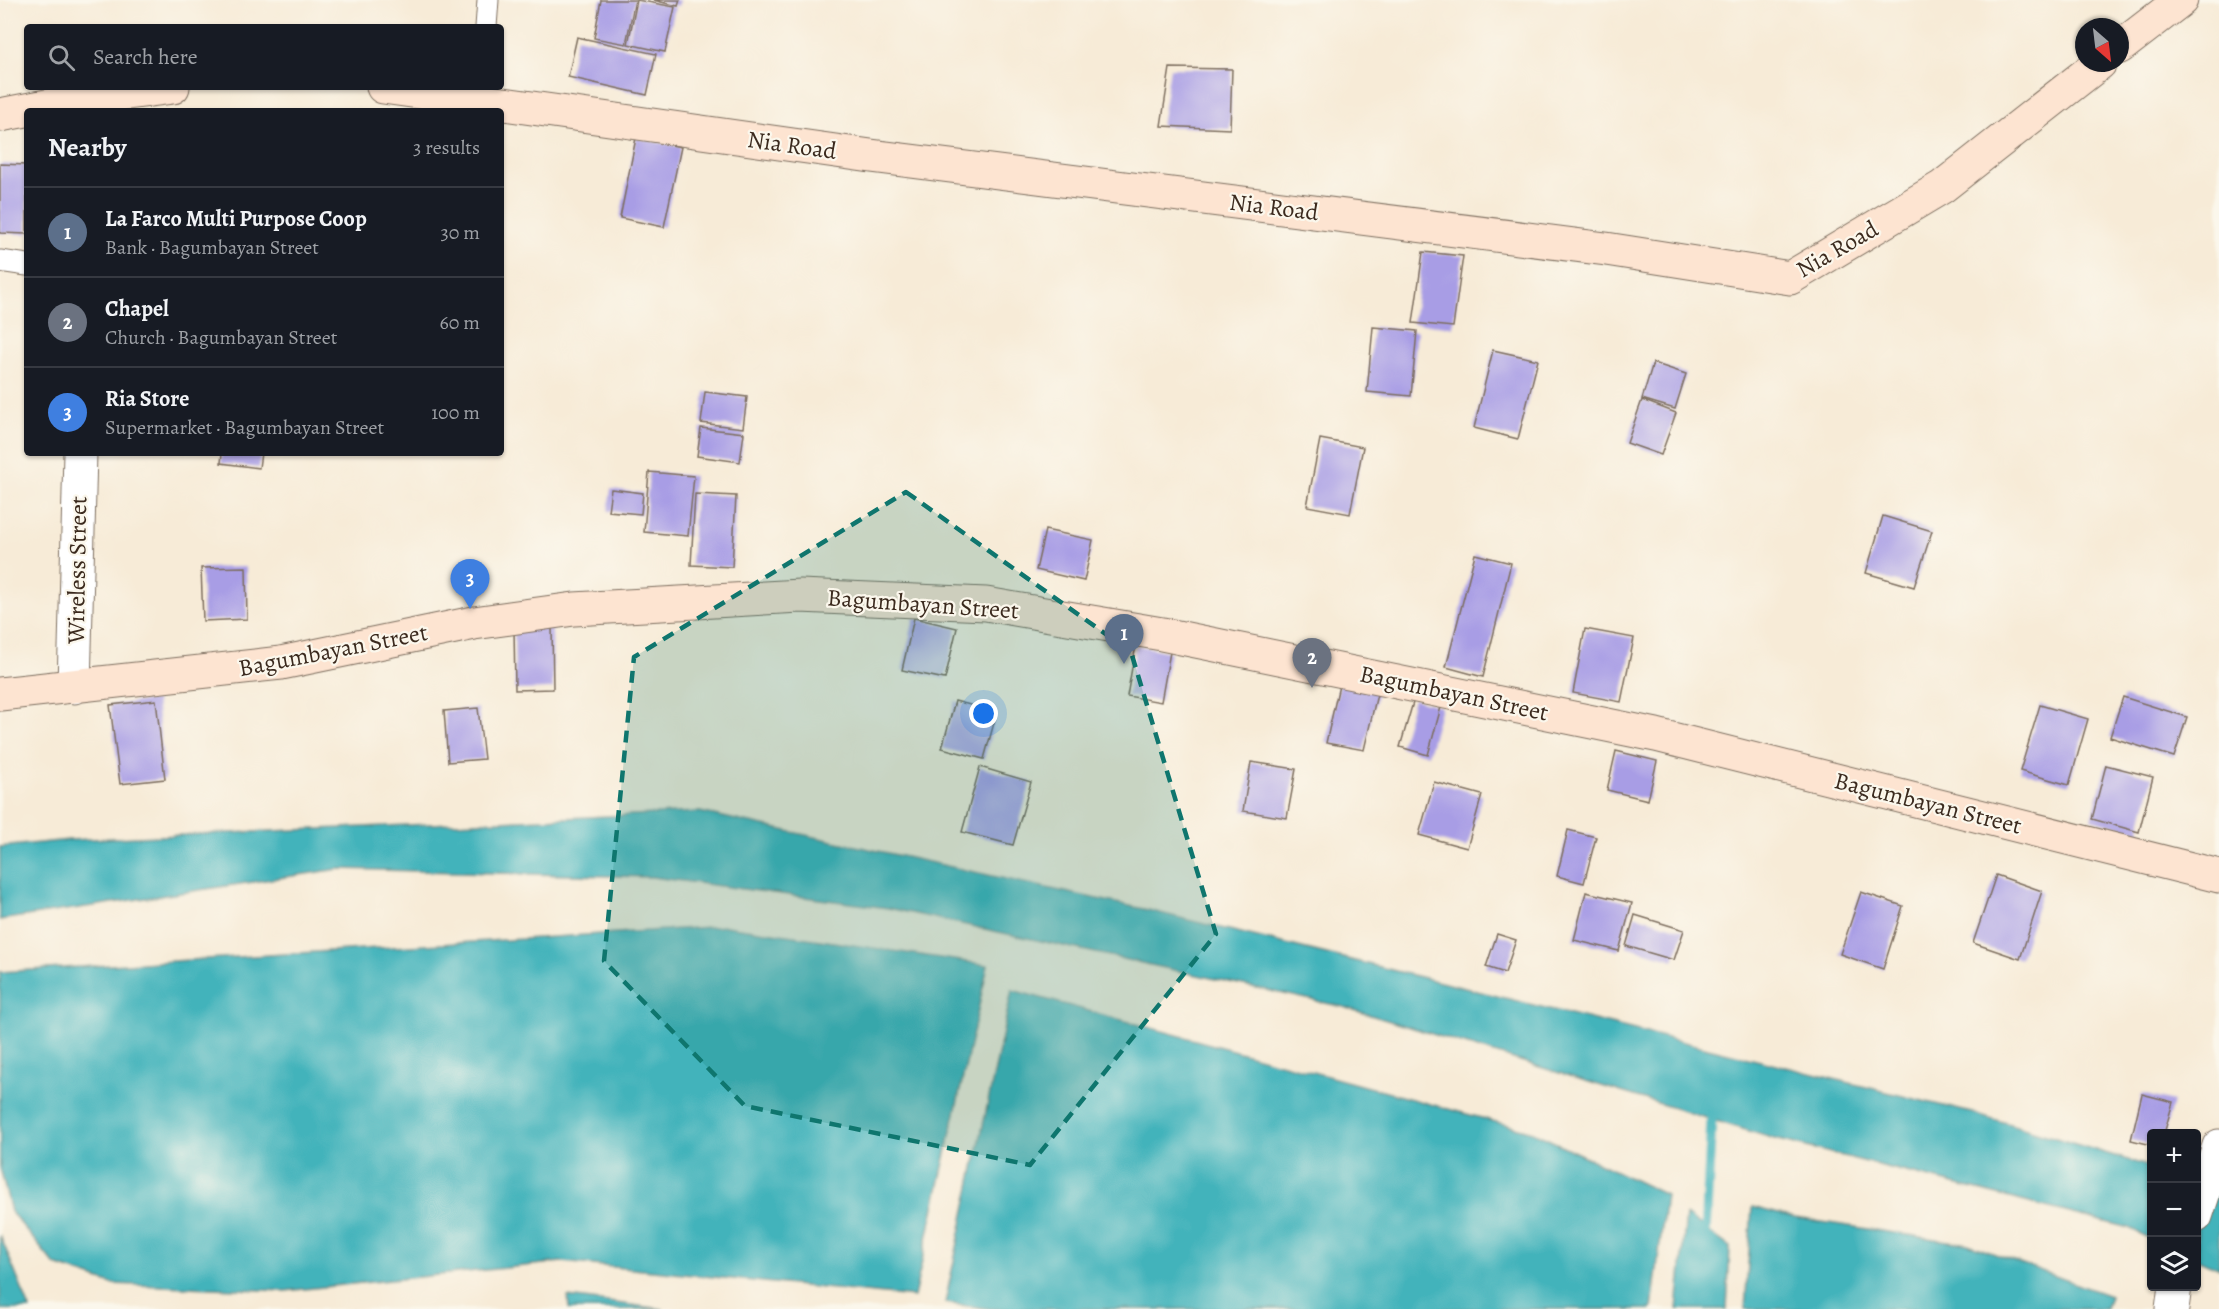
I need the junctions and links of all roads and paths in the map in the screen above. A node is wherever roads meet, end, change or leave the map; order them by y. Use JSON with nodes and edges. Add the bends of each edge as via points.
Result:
{"nodes":[{"id":1,"x":488,"y":0,"type":"edge"},
{"id":2,"x":2181,"y":0,"type":"edge"},
{"id":3,"x":486,"y":24,"type":"edge"},
{"id":4,"x":2129,"y":40,"type":"edge"},
{"id":5,"x":2089,"y":72,"type":"edge"},
{"id":6,"x":158,"y":90,"type":"edge"},
{"id":7,"x":425,"y":90,"type":"edge"},
{"id":8,"x":481,"y":94,"type":"edge"},
{"id":9,"x":83,"y":105,"type":"edge"},
{"id":10,"x":58,"y":108,"type":"edge"},
{"id":11,"x":24,"y":112,"type":"edge"},
{"id":12,"x":0,"y":115,"type":"edge"},
{"id":13,"x":0,"y":261,"type":"edge"},
{"id":14,"x":24,"y":265,"type":"edge"},
{"id":15,"x":80,"y":456,"type":"edge"},
{"id":16,"x":74,"y":687,"type":"junction"},
{"id":17,"x":0,"y":694,"type":"edge"},
{"id":18,"x":2219,"y":876,"type":"edge"},
{"id":19,"x":2216,"y":1154,"type":"edge"},
{"id":20,"x":2201,"y":1200,"type":"edge"}],
"edges":[{"from":1,"to":3,"type":"lane"},
{"from":2,"to":4,"type":"main road"},
{"from":5,"to":8,"type":"main road","name":"Nia Road","via":[[1942,187],[1790,278],[1606,249],[871,156]]},
{"from":6,"to":9,"type":"main road"},
{"from":7,"to":8,"type":"main road","name":"Nia Road"},
{"from":9,"to":10,"type":"main road"},
{"from":11,"to":12,"type":"main road"},
{"from":13,"to":14,"type":"lane"},
{"from":15,"to":16,"type":"street","name":"Wireless Street"},
{"from":16,"to":17,"type":"main road","name":"Bagumbayan Street"},
{"from":16,"to":18,"type":"main road","name":"Bagumbayan Street","via":[[281,663],[474,623],[574,609],[800,596],[986,604],[1162,634],[1656,735]]},
{"from":19,"to":20,"type":"street"}]}
